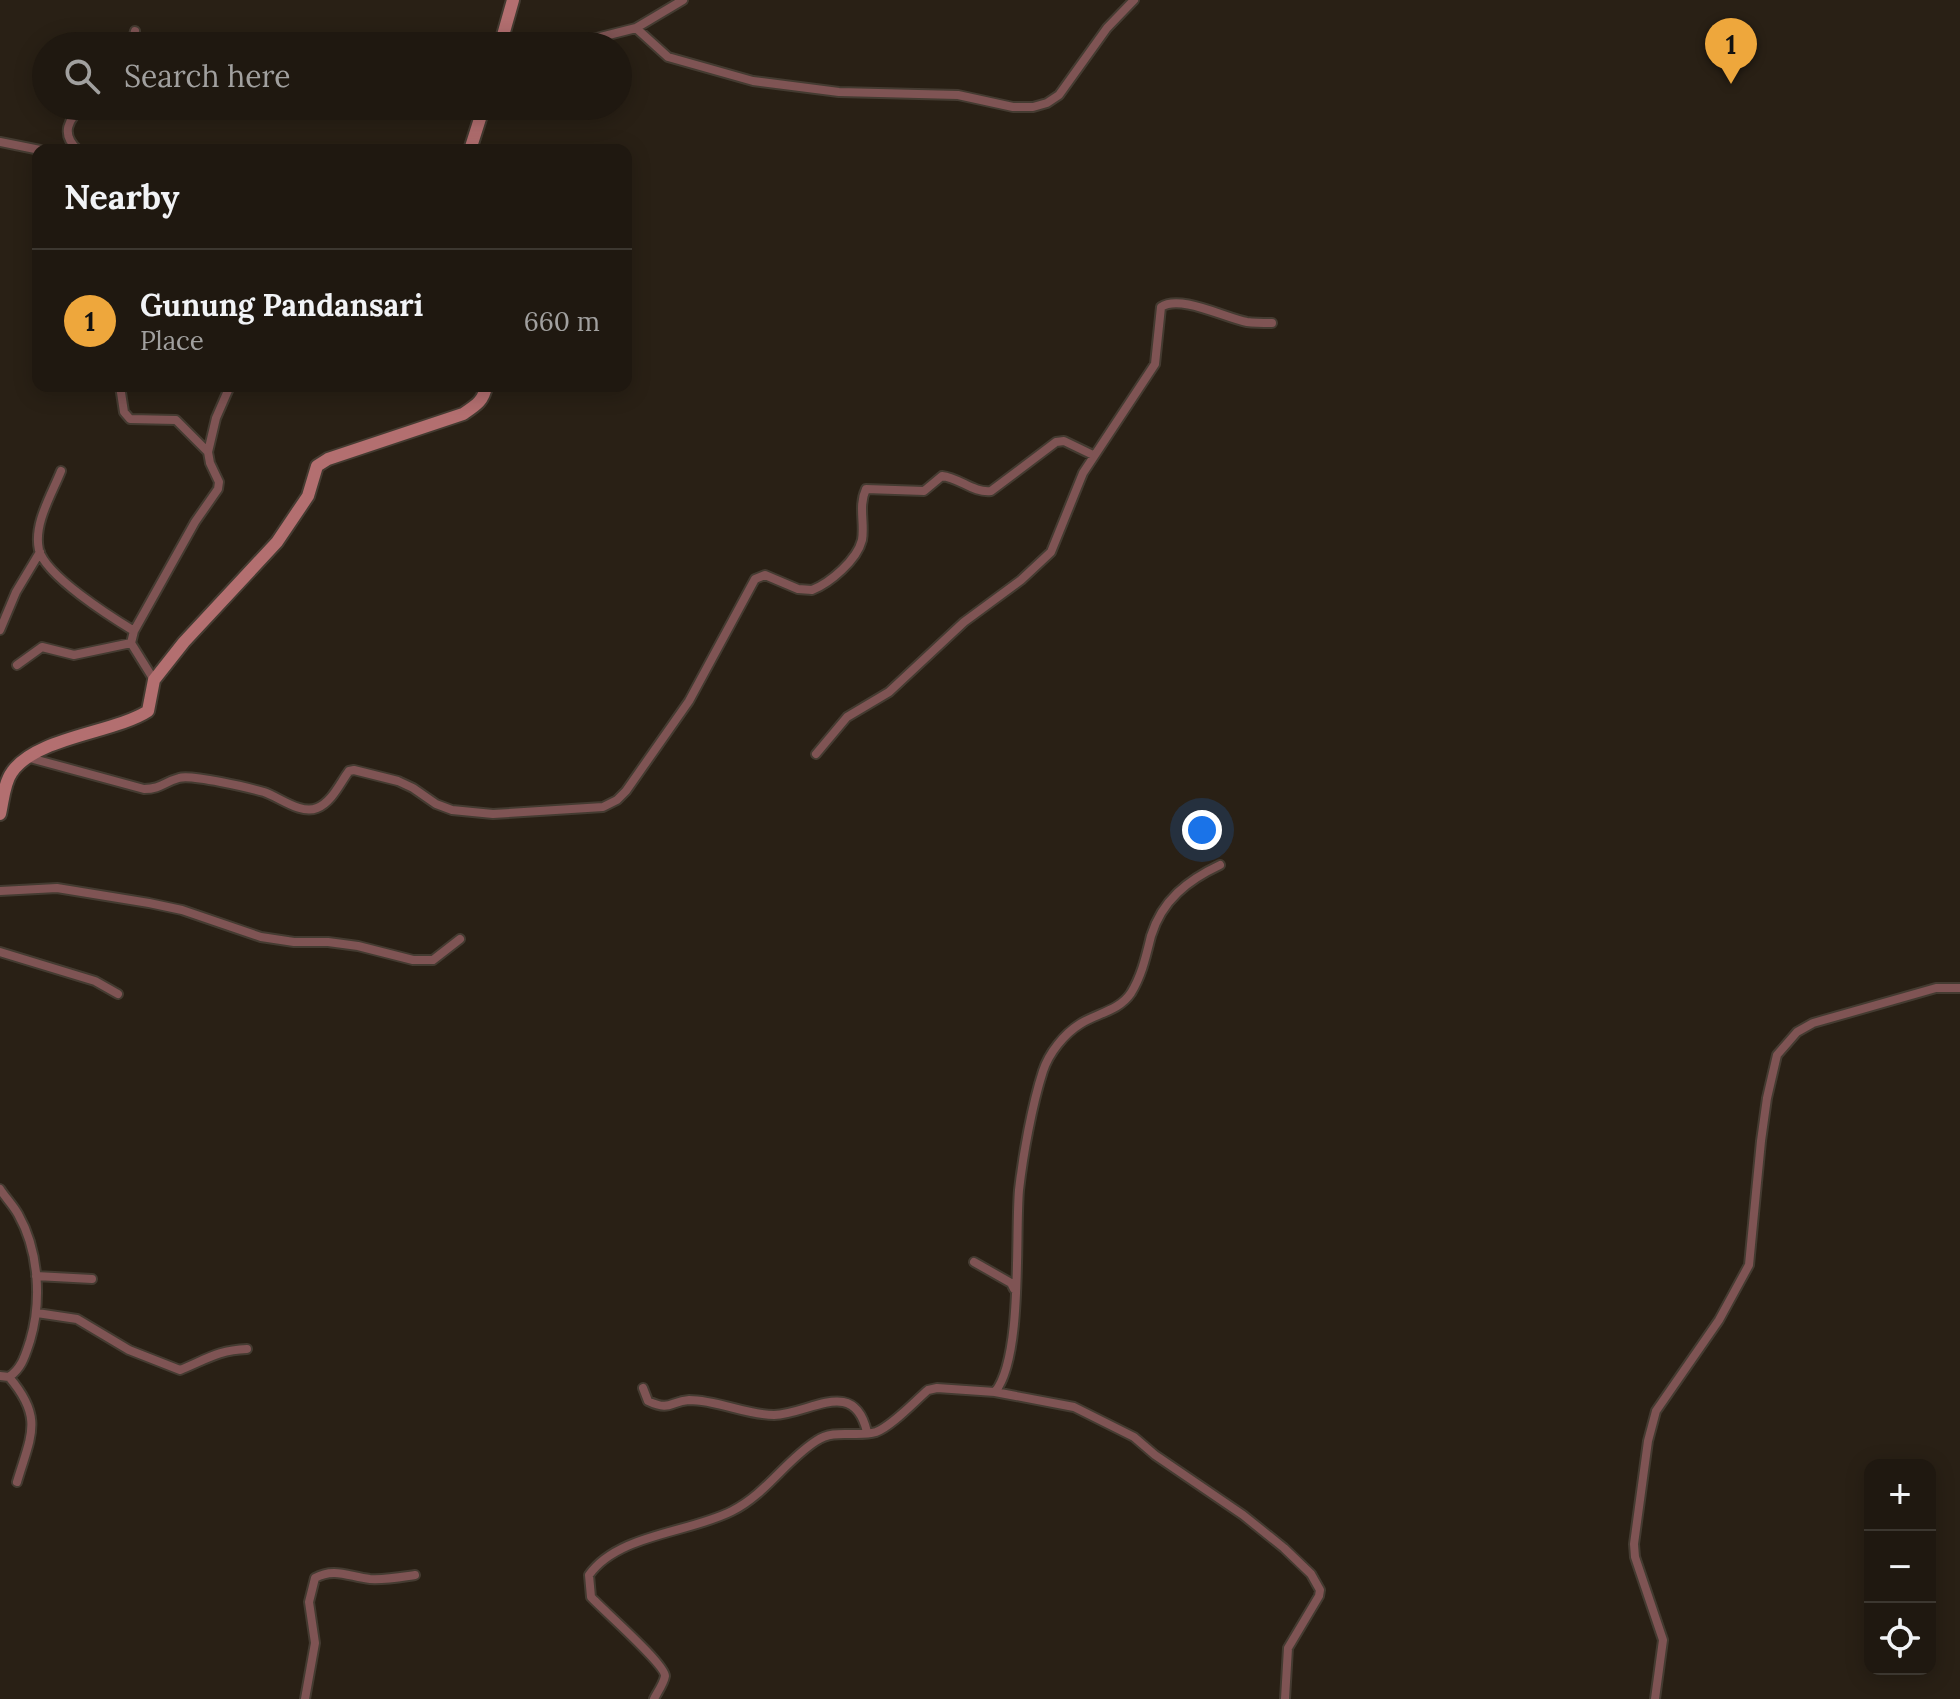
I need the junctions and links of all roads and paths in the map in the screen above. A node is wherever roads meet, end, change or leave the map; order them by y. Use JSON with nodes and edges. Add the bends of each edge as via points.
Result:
{"nodes":[{"id":1,"x":513,"y":0,"type":"edge"},
{"id":2,"x":683,"y":0,"type":"edge"},
{"id":3,"x":1134,"y":0,"type":"edge"},
{"id":4,"x":636,"y":28,"type":"junction"},
{"id":5,"x":504,"y":32,"type":"edge"},
{"id":6,"x":622,"y":32,"type":"edge"},
{"id":7,"x":72,"y":120,"type":"edge"},
{"id":8,"x":480,"y":120,"type":"edge"},
{"id":9,"x":0,"y":142,"type":"edge"},
{"id":10,"x":74,"y":144,"type":"edge"},
{"id":11,"x":472,"y":144,"type":"edge"},
{"id":12,"x":32,"y":148,"type":"edge"},
{"id":13,"x":1272,"y":323,"type":"dead end"},
{"id":14,"x":121,"y":392,"type":"edge"},
{"id":15,"x":227,"y":392,"type":"edge"},
{"id":16,"x":485,"y":392,"type":"edge"},
{"id":17,"x":208,"y":452,"type":"junction"},
{"id":18,"x":1093,"y":455,"type":"junction"},
{"id":19,"x":61,"y":471,"type":"dead end"},
{"id":20,"x":40,"y":552,"type":"junction"},
{"id":21,"x":0,"y":630,"type":"edge"},
{"id":22,"x":134,"y":631,"type":"junction"},
{"id":23,"x":131,"y":643,"type":"junction"},
{"id":24,"x":17,"y":665,"type":"dead end"},
{"id":25,"x":154,"y":683,"type":"junction"},
{"id":26,"x":816,"y":754,"type":"dead end"},
{"id":27,"x":30,"y":758,"type":"junction"},
{"id":28,"x":0,"y":814,"type":"edge"},
{"id":29,"x":1220,"y":865,"type":"dead end"},
{"id":30,"x":0,"y":891,"type":"edge"},
{"id":31,"x":460,"y":939,"type":"dead end"},
{"id":32,"x":0,"y":952,"type":"edge"},
{"id":33,"x":1960,"y":988,"type":"edge"},
{"id":34,"x":118,"y":994,"type":"dead end"},
{"id":35,"x":0,"y":1189,"type":"edge"},
{"id":36,"x":974,"y":1262,"type":"dead end"},
{"id":37,"x":36,"y":1276,"type":"junction"},
{"id":38,"x":92,"y":1279,"type":"dead end"},
{"id":39,"x":1014,"y":1290,"type":"junction"},
{"id":40,"x":37,"y":1313,"type":"junction"},
{"id":41,"x":247,"y":1349,"type":"dead end"},
{"id":42,"x":4,"y":1377,"type":"edge"},
{"id":43,"x":643,"y":1388,"type":"dead end"},
{"id":44,"x":995,"y":1392,"type":"junction"},
{"id":45,"x":867,"y":1432,"type":"junction"},
{"id":46,"x":17,"y":1482,"type":"dead end"},
{"id":47,"x":415,"y":1575,"type":"dead end"},
{"id":48,"x":305,"y":1699,"type":"edge"},
{"id":49,"x":654,"y":1699,"type":"edge"},
{"id":50,"x":1285,"y":1699,"type":"edge"},
{"id":51,"x":1655,"y":1699,"type":"edge"}],
"edges":[{"from":1,"to":5,"type":"street"},
{"from":2,"to":4,"type":"street"},
{"from":3,"to":4,"type":"street","via":[[1059,95],[1033,107],[958,95],[839,92],[753,81],[668,57]]},
{"from":4,"to":6,"type":"street"},
{"from":7,"to":10,"type":"street","via":[[67,133]]},
{"from":8,"to":11,"type":"street"},
{"from":9,"to":12,"type":"street"},
{"from":13,"to":18,"type":"street","via":[[1164,304],[1155,364]]},
{"from":14,"to":17,"type":"street","via":[[130,419],[176,420]]},
{"from":15,"to":17,"type":"street"},
{"from":16,"to":25,"type":"street","via":[[477,406],[463,414],[317,466],[308,496],[289,527],[184,642]]},
{"from":17,"to":22,"type":"street","via":[[218,489]]},
{"from":18,"to":26,"type":"street","via":[[1058,538],[1041,564],[964,622],[889,692],[847,717]]},
{"from":18,"to":27,"type":"street","via":[[1056,442],[991,491],[942,476],[924,491],[866,489],[861,498],[862,540],[855,556],[812,590],[765,575],[755,579],[674,723],[626,791],[603,807],[511,814],[452,810],[398,781],[354,770],[331,797],[310,810],[262,791],[195,778],[144,789]]},
{"from":19,"to":20,"type":"street","via":[[39,530]]},
{"from":20,"to":21,"type":"street"},
{"from":20,"to":22,"type":"street","via":[[98,610]]},
{"from":22,"to":23,"type":"street"},
{"from":23,"to":24,"type":"street","via":[[74,655],[42,647]]},
{"from":23,"to":25,"type":"street"},
{"from":25,"to":27,"type":"street","via":[[148,711]]},
{"from":27,"to":28,"type":"street","via":[[10,774]]},
{"from":29,"to":39,"type":"street","via":[[1184,884],[1169,900],[1126,1000],[1080,1024],[1054,1050],[1044,1069],[1019,1188]]},
{"from":30,"to":31,"type":"street","via":[[57,888],[149,903],[261,937],[358,946],[413,960],[433,960]]},
{"from":32,"to":34,"type":"street","via":[[95,981]]},
{"from":33,"to":51,"type":"street","via":[[1936,988],[1813,1023],[1777,1055],[1761,1141],[1749,1265],[1651,1423],[1634,1544],[1663,1640]]},
{"from":35,"to":37,"type":"street","via":[[25,1230]]},
{"from":36,"to":39,"type":"street","via":[[1011,1283]]},
{"from":37,"to":38,"type":"street"},
{"from":37,"to":40,"type":"street"},
{"from":39,"to":44,"type":"street","via":[[1007,1365]]},
{"from":40,"to":41,"type":"street","via":[[77,1319],[129,1350],[180,1370],[208,1356]]},
{"from":40,"to":42,"type":"street","via":[[23,1363]]},
{"from":42,"to":46,"type":"street","via":[[30,1407],[32,1420]]},
{"from":43,"to":45,"type":"street","via":[[648,1401],[660,1406],[691,1400],[771,1415],[846,1402]]},
{"from":44,"to":45,"type":"street","via":[[928,1390],[884,1427]]},
{"from":44,"to":50,"type":"street","via":[[1074,1407],[1111,1423],[1299,1561],[1320,1590],[1288,1648]]},
{"from":45,"to":49,"type":"street","via":[[823,1437],[753,1500],[644,1540],[596,1565],[589,1575],[591,1597],[664,1671]]},
{"from":47,"to":48,"type":"street","via":[[370,1579],[325,1572],[315,1578],[309,1602],[315,1643]]}]}
